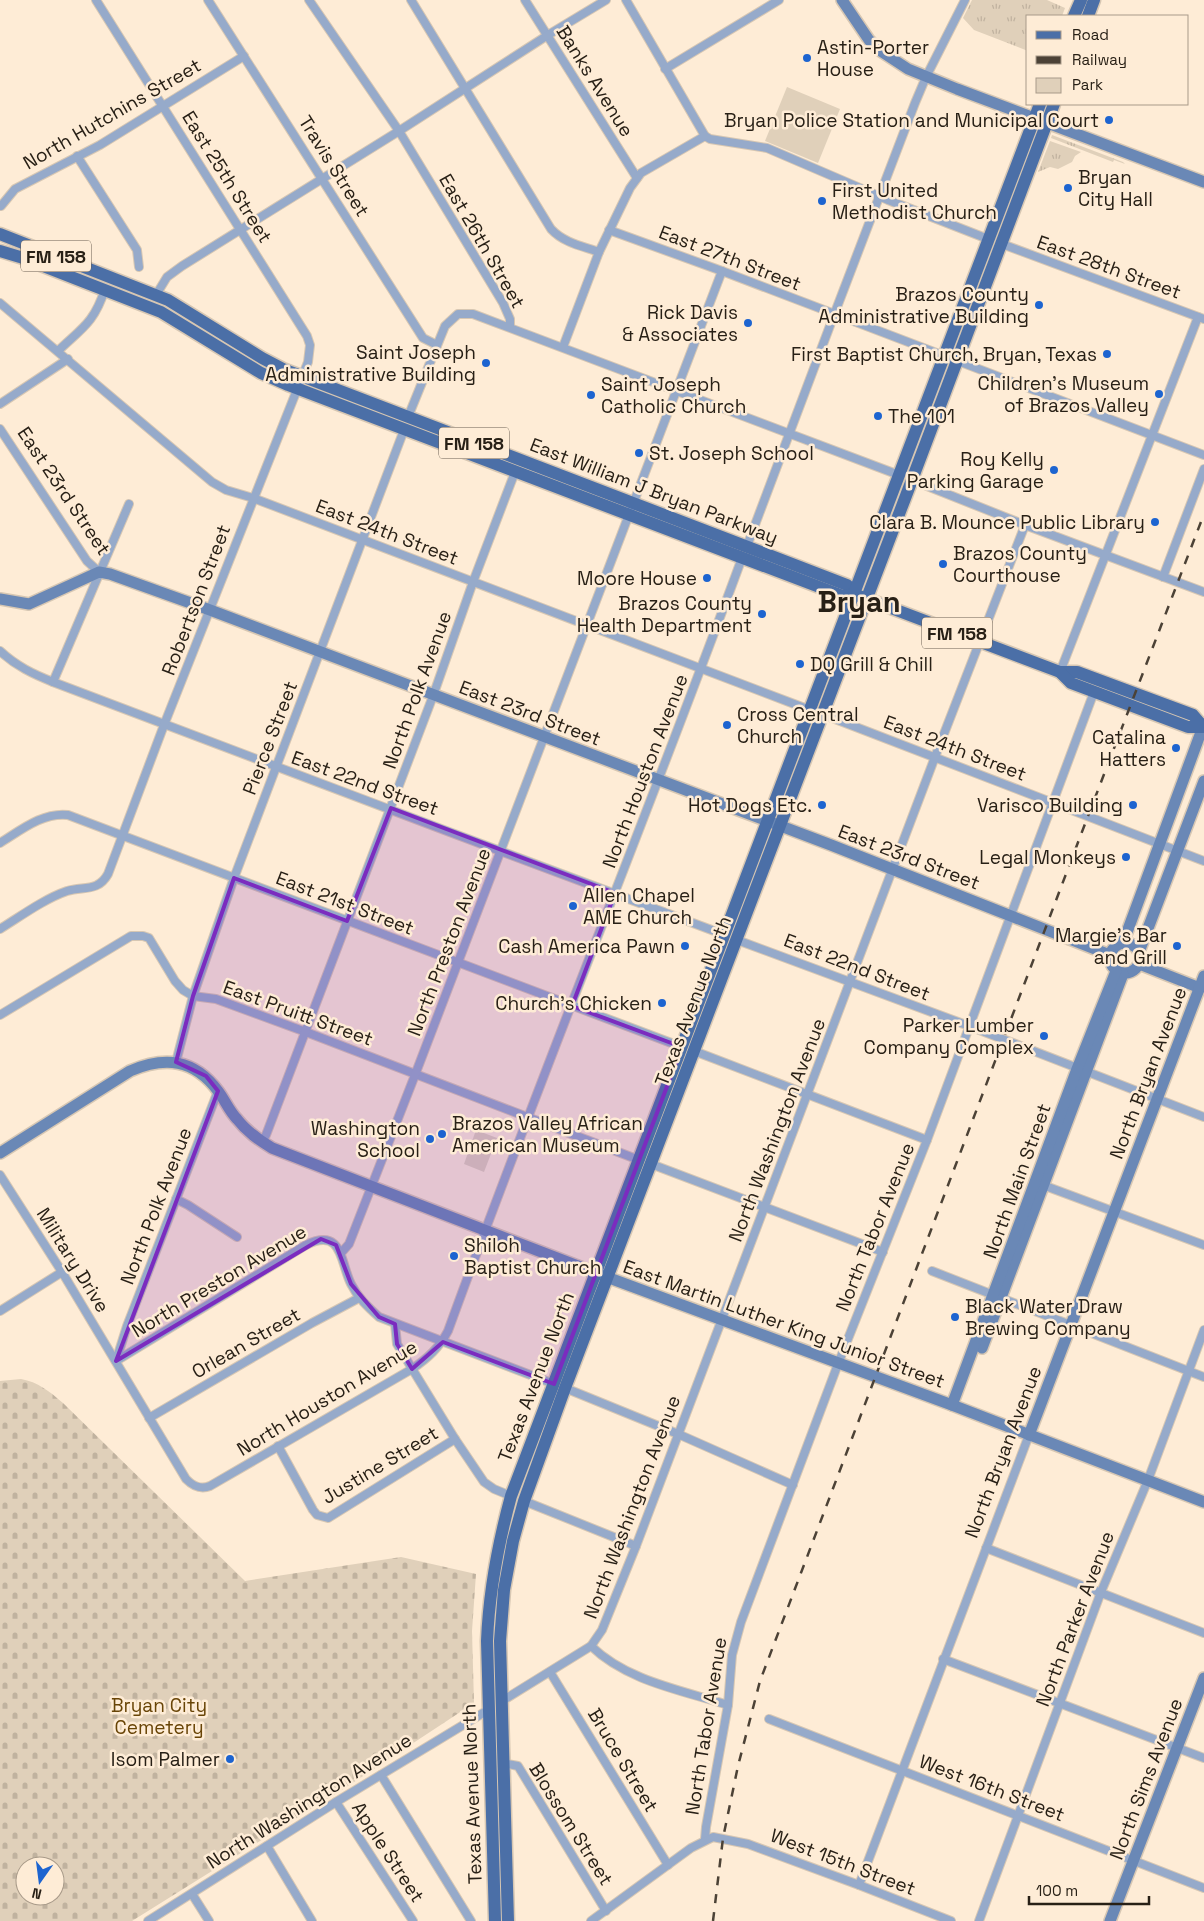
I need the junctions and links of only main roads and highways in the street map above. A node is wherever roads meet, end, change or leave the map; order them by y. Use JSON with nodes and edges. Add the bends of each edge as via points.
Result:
{"nodes":[{"id":1,"x":1080,"y":0,"type":"edge"},
{"id":2,"x":1094,"y":0,"type":"edge"},
{"id":3,"x":1074,"y":15,"type":"edge"},
{"id":4,"x":1088,"y":15,"type":"edge"},
{"id":5,"x":1040,"y":105,"type":"edge"},
{"id":6,"x":1053,"y":105,"type":"edge"},
{"id":7,"x":1040,"y":121,"type":"junction"},
{"id":8,"x":0,"y":234,"type":"edge"},
{"id":9,"x":0,"y":251,"type":"edge"},
{"id":10,"x":951,"y":359,"type":"junction"},
{"id":11,"x":299,"y":383,"type":"junction"},
{"id":12,"x":632,"y":510,"type":"junction"},
{"id":13,"x":860,"y":596,"type":"junction"},
{"id":14,"x":1060,"y":672,"type":"junction"},
{"id":15,"x":1204,"y":726,"type":"edge"},
{"id":16,"x":774,"y":824,"type":"junction"},
{"id":17,"x":688,"y":1049,"type":"junction"},
{"id":18,"x":559,"y":1386,"type":"junction"},
{"id":19,"x":492,"y":1581,"type":"junction"},
{"id":20,"x":502,"y":1701,"type":"junction"},
{"id":21,"x":488,"y":1710,"type":"junction"},
{"id":22,"x":504,"y":1805,"type":"junction"},
{"id":23,"x":495,"y":1921,"type":"edge"},
{"id":24,"x":508,"y":1921,"type":"edge"}],
"edges":[{"from":1,"to":3,"type":"main road"},
{"from":2,"to":4,"type":"main road"},
{"from":5,"to":7,"type":"main road"},
{"from":6,"to":7,"type":"main road"},
{"from":7,"to":10,"type":"main road","via":[[988,239]]},
{"from":7,"to":10,"type":"main road","via":[[1002,244]]},
{"from":8,"to":11,"type":"main road","name":"East William J Bryan Parkway","number":"FM 158","via":[[181,307]]},
{"from":9,"to":11,"type":"main road","name":"East William J Bryan Parkway","number":"FM 158","via":[[162,312],[261,373]]},
{"from":10,"to":13,"type":"main road","name":"Texas Avenue North","via":[[912,480]]},
{"from":10,"to":13,"type":"main road","name":"Texas Avenue North","via":[[919,424],[899,475]]},
{"from":11,"to":12,"type":"main road","name":"East William J Bryan Parkway","number":"FM 158","via":[[408,417]]},
{"from":11,"to":12,"type":"main road","name":"East William J Bryan Parkway","number":"FM 158","via":[[404,430],[515,472]]},
{"from":12,"to":13,"type":"main road","name":"East William J Bryan Parkway","number":"FM 158","via":[[847,585]]},
{"from":13,"to":14,"type":"main road","name":"East William J Bryan Parkway","number":"FM 158"},
{"from":13,"to":16,"type":"main road","name":"Texas Avenue North"},
{"from":14,"to":15,"type":"main road","name":"East William J Bryan Parkway","number":"FM 158","via":[[1077,672],[1193,715]]},
{"from":14,"to":15,"type":"main road","name":"East William J Bryan Parkway","number":"FM 158","via":[[1071,683],[1094,692],[1188,727]]},
{"from":16,"to":17,"type":"main road","name":"Texas Avenue North","via":[[725,934]]},
{"from":16,"to":17,"type":"main road","name":"Texas Avenue North","via":[[737,940]]},
{"from":17,"to":18,"type":"main road","name":"Texas Avenue North"},
{"from":18,"to":19,"type":"main road","name":"Texas Avenue North","via":[[511,1496]]},
{"from":18,"to":20,"type":"main road","name":"Texas Avenue North","via":[[513,1541],[504,1590],[500,1640]]},
{"from":19,"to":20,"type":"main road","via":[[497,1590],[495,1684]]},
{"from":19,"to":21,"type":"main road","name":"Texas Avenue North","via":[[487,1641]]},
{"from":20,"to":22,"type":"main road","name":"Texas Avenue North"},
{"from":21,"to":22,"type":"main road","via":[[496,1721],[498,1794]]},
{"from":21,"to":23,"type":"main road","name":"Texas Avenue North"},
{"from":22,"to":24,"type":"main road","name":"Texas Avenue North"}]}
